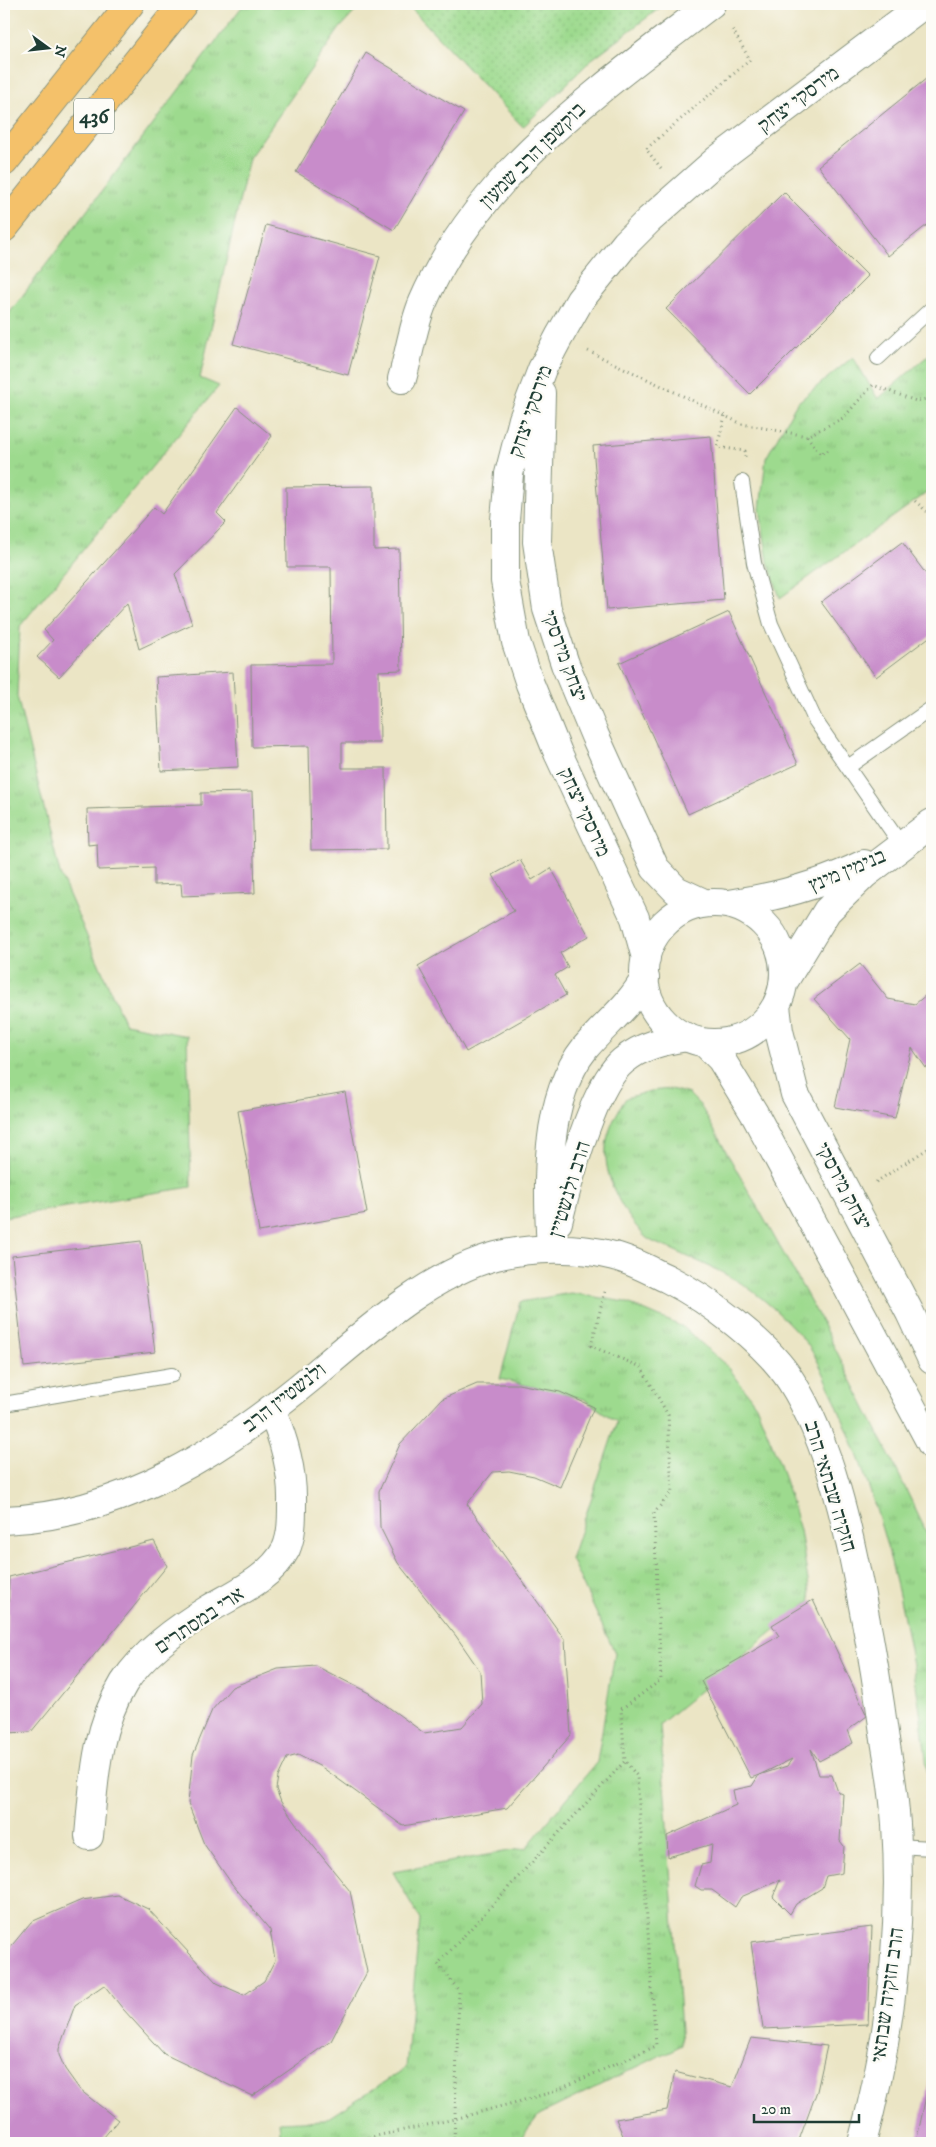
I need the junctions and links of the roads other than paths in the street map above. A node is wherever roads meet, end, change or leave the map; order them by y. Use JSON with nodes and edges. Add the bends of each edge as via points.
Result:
{"nodes":[{"id":1,"x":130,"y":4,"type":"edge"},
{"id":2,"x":183,"y":4,"type":"edge"},
{"id":3,"x":924,"y":4,"type":"edge"},
{"id":4,"x":719,"y":12,"type":"edge"},
{"id":5,"x":4,"y":162,"type":"edge"},
{"id":6,"x":4,"y":228,"type":"edge"},
{"id":7,"x":932,"y":308,"type":"edge"},
{"id":8,"x":878,"y":358,"type":"dead end"},
{"id":9,"x":542,"y":369,"type":"junction"},
{"id":10,"x":402,"y":379,"type":"dead end"},
{"id":11,"x":742,"y":482,"type":"dead end"},
{"id":12,"x":932,"y":708,"type":"edge"},
{"id":13,"x":848,"y":767,"type":"junction"},
{"id":14,"x":932,"y":822,"type":"edge"},
{"id":15,"x":902,"y":846,"type":"junction"},
{"id":16,"x":716,"y":904,"type":"junction"},
{"id":17,"x":645,"y":968,"type":"junction"},
{"id":18,"x":780,"y":994,"type":"junction"},
{"id":19,"x":696,"y":1040,"type":"junction"},
{"id":20,"x":551,"y":1248,"type":"junction"},
{"id":21,"x":932,"y":1360,"type":"edge"},
{"id":22,"x":172,"y":1375,"type":"dead end"},
{"id":23,"x":4,"y":1404,"type":"edge"},
{"id":24,"x":271,"y":1409,"type":"junction"},
{"id":25,"x":932,"y":1445,"type":"edge"},
{"id":26,"x":4,"y":1520,"type":"edge"},
{"id":27,"x":89,"y":1836,"type":"dead end"},
{"id":28,"x":897,"y":1846,"type":"junction"},
{"id":29,"x":932,"y":1848,"type":"edge"},
{"id":30,"x":862,"y":2143,"type":"edge"}],
"edges":[{"from":1,"to":5,"type":"main road","number":"436"},
{"from":2,"to":6,"type":"main road","number":"436"},
{"from":3,"to":9,"type":"street","name":"מירסקי יצחק","via":[[717,160],[626,243],[580,300]]},
{"from":4,"to":10,"type":"street","name":"בוקשפן הרב שמעון","via":[[568,115],[480,206],[447,253],[422,304]]},
{"from":7,"to":8,"type":"lane"},
{"from":9,"to":16,"type":"street","name":"יצחק מירסקי","via":[[537,542],[547,608],[565,664],[656,868],[676,890]]},
{"from":9,"to":17,"type":"street","name":"מירסקי יצחק","via":[[523,419],[508,474],[505,581],[516,642],[530,684],[558,753],[635,918]]},
{"from":11,"to":13,"type":"lane","via":[[754,563],[771,624],[815,720]]},
{"from":12,"to":13,"type":"lane"},
{"from":13,"to":15,"type":"lane"},
{"from":14,"to":15,"type":"street"},
{"from":15,"to":16,"type":"street","name":"בנימין מינץ","via":[[834,879],[792,892]]},
{"from":15,"to":18,"type":"street","name":"בנימין מינץ","via":[[865,874],[827,911]]},
{"from":16,"to":17,"type":"street","via":[[684,910],[666,921],[654,938]]},
{"from":16,"to":18,"type":"street","via":[[748,911],[765,924],[777,942],[784,962]]},
{"from":17,"to":19,"type":"street","via":[[648,997],[657,1014],[670,1028]]},
{"from":17,"to":20,"type":"street","name":"הרב ולנשטיין","via":[[624,1008],[572,1066],[562,1091],[551,1145],[548,1191]]},
{"from":18,"to":19,"type":"street","via":[[764,1023],[746,1036],[726,1042]]},
{"from":18,"to":21,"type":"street","name":"יצחק מירסקי","via":[[779,1031],[795,1094]]},
{"from":19,"to":20,"type":"street","name":"הרב ולנשטיין","via":[[655,1043],[639,1050],[624,1060],[604,1084],[566,1191]]},
{"from":19,"to":25,"type":"street","via":[[721,1059],[733,1077]]},
{"from":20,"to":24,"type":"street","name":"ולנשטיין הרב","via":[[470,1265],[418,1294],[349,1344]]},
{"from":20,"to":28,"type":"street","name":"חזקיה שבתאי הרב","via":[[614,1256],[691,1290],[759,1345],[789,1378],[807,1410],[832,1475],[855,1560],[887,1750]]},
{"from":22,"to":23,"type":"lane"},
{"from":24,"to":26,"type":"street","name":"ולנשטיין הרב","via":[[201,1458],[124,1495],[28,1520]]},
{"from":24,"to":27,"type":"street","name":"ארי במסתרים","via":[[285,1449],[292,1497],[291,1532],[286,1548],[275,1565],[247,1588],[153,1648],[125,1682],[107,1717],[97,1755]]},
{"from":28,"to":29,"type":"lane"},
{"from":28,"to":30,"type":"street","name":"הרב חזקיה שבתאי","via":[[898,1906],[893,1977],[882,2051]]}]}
